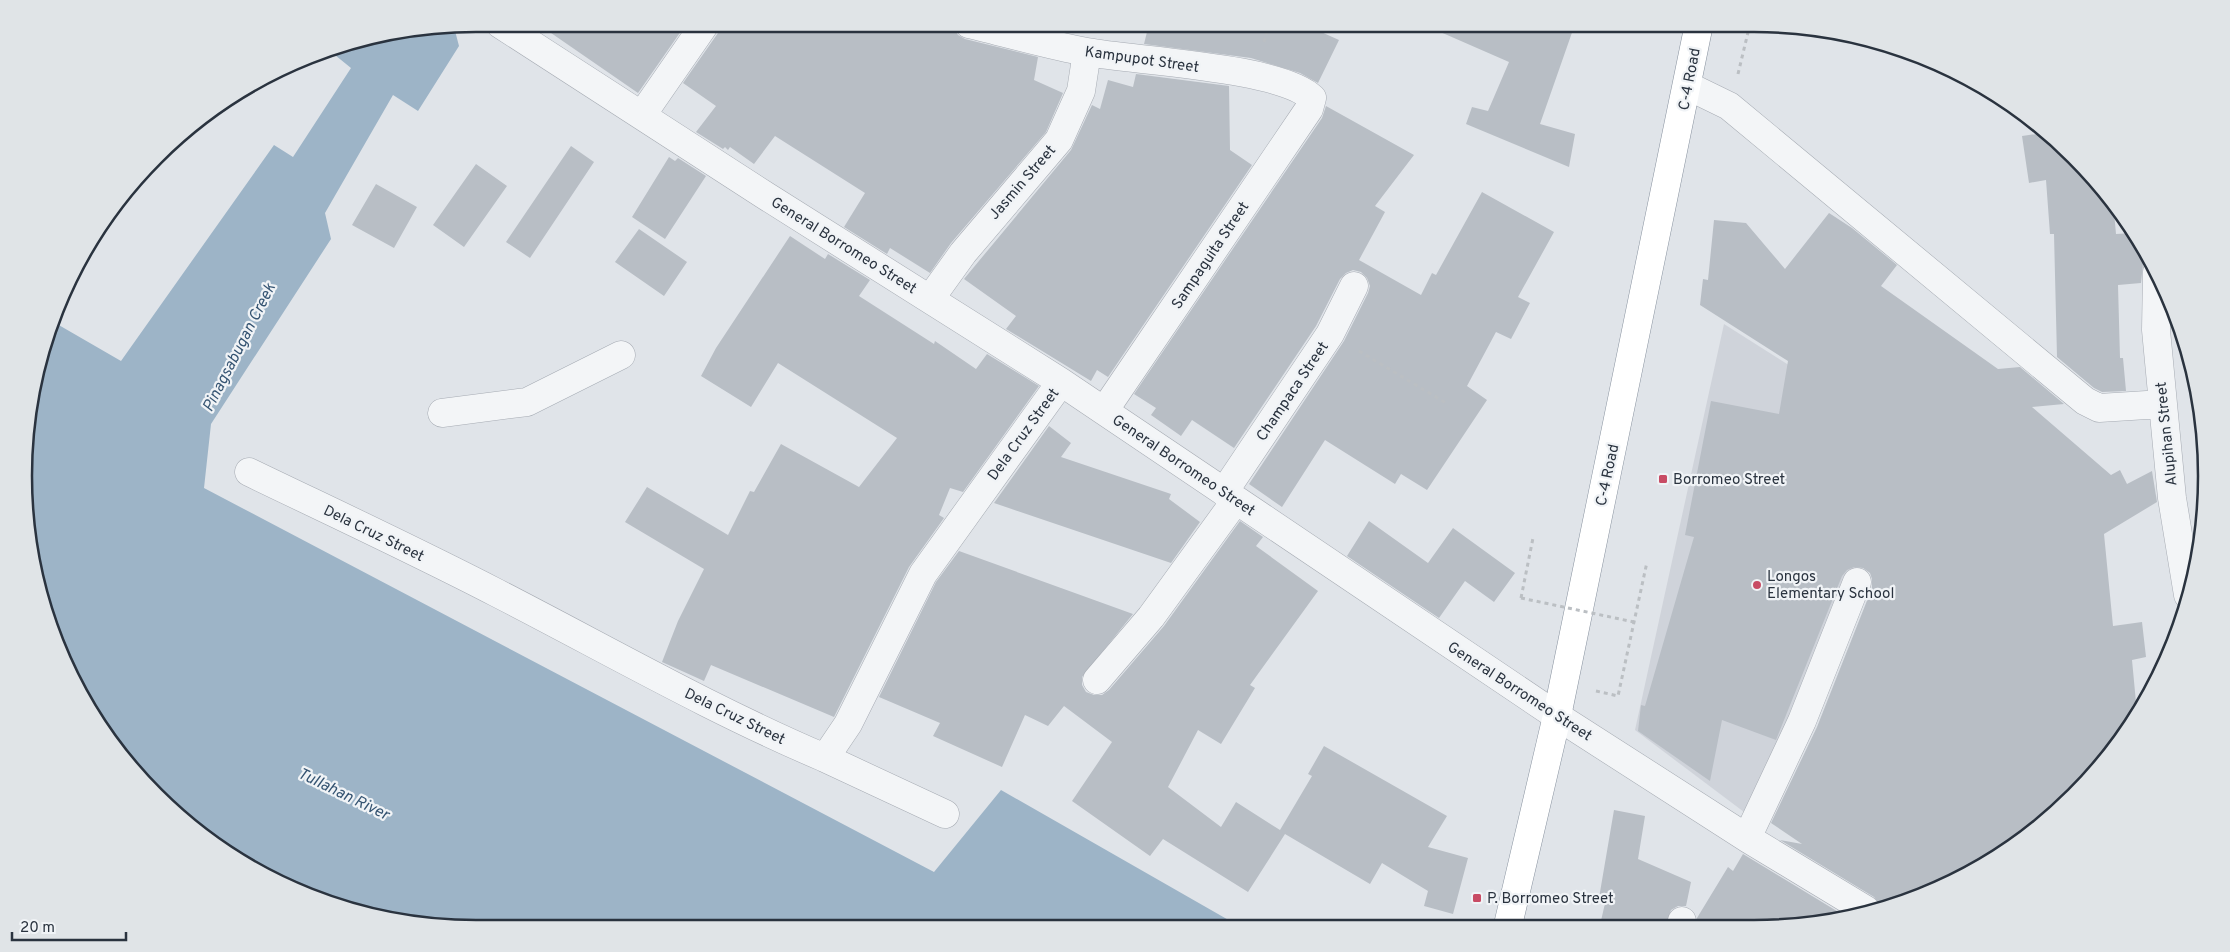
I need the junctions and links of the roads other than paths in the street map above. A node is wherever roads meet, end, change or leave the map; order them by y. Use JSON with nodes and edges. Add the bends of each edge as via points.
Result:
{"nodes":[{"id":1,"x":512,"y":32,"type":"edge"},
{"id":2,"x":699,"y":32,"type":"edge"},
{"id":3,"x":1002,"y":32,"type":"edge"},
{"id":4,"x":1698,"y":32,"type":"edge"},
{"id":5,"x":1087,"y":52,"type":"junction"},
{"id":6,"x":1688,"y":86,"type":"junction"},
{"id":7,"x":1312,"y":98,"type":"joint"},
{"id":8,"x":642,"y":115,"type":"junction"},
{"id":9,"x":1354,"y":286,"type":"dead end"},
{"id":10,"x":2157,"y":290,"type":"edge"},
{"id":11,"x":930,"y":299,"type":"junction"},
{"id":12,"x":621,"y":355,"type":"dead end"},
{"id":13,"x":1061,"y":382,"type":"junction"},
{"id":14,"x":2163,"y":404,"type":"junction"},
{"id":15,"x":1104,"y":411,"type":"junction"},
{"id":16,"x":442,"y":412,"type":"dead end"},
{"id":17,"x":249,"y":472,"type":"dead end"},
{"id":18,"x":1230,"y":496,"type":"junction"},
{"id":19,"x":2185,"y":578,"type":"edge"},
{"id":20,"x":1857,"y":582,"type":"dead end"},
{"id":21,"x":1097,"y":680,"type":"dead end"},
{"id":22,"x":1557,"y":716,"type":"junction"},
{"id":23,"x":825,"y":758,"type":"junction"},
{"id":24,"x":945,"y":814,"type":"dead end"},
{"id":25,"x":1747,"y":838,"type":"junction"},
{"id":26,"x":1860,"y":906,"type":"edge"},
{"id":27,"x":1509,"y":920,"type":"edge"}],
"edges":[{"from":1,"to":8,"type":"street","name":"General Borromeo Street"},
{"from":2,"to":8,"type":"street"},
{"from":3,"to":5,"type":"street","name":"Kampupot Street"},
{"from":4,"to":6,"type":"highway","name":"C-4 Road"},
{"from":5,"to":7,"type":"street","name":"Kampupot Street","via":[[1255,74],[1305,90]]},
{"from":5,"to":11,"type":"street","name":"Jasmin Street","via":[[1081,91],[1059,140],[964,253]]},
{"from":6,"to":14,"type":"street","via":[[1730,106],[2085,401],[2099,408]]},
{"from":6,"to":22,"type":"highway","name":"C-4 Road"},
{"from":7,"to":15,"type":"street","name":"Sampaguita Street","via":[[1309,109]]},
{"from":8,"to":11,"type":"street","name":"General Borromeo Street"},
{"from":9,"to":18,"type":"street","name":"Champaca Street","via":[[1330,334]]},
{"from":10,"to":14,"type":"street","name":"Alupihan Street","via":[[2156,330]]},
{"from":11,"to":13,"type":"street","name":"General Borromeo Street"},
{"from":12,"to":16,"type":"street","via":[[527,402]]},
{"from":13,"to":15,"type":"street","name":"General Borromeo Street"},
{"from":13,"to":23,"type":"street","name":"Dela Cruz Street","via":[[923,574],[848,724]]},
{"from":14,"to":19,"type":"street","name":"Alupihan Street","via":[[2172,498]]},
{"from":15,"to":18,"type":"street","name":"General Borromeo Street"},
{"from":17,"to":23,"type":"street","name":"Dela Cruz Street","via":[[496,592],[769,734]]},
{"from":18,"to":21,"type":"street","name":"Champaca Street","via":[[1151,617]]},
{"from":18,"to":22,"type":"street","name":"General Borromeo Street"},
{"from":20,"to":25,"type":"street","via":[[1802,721]]},
{"from":22,"to":25,"type":"street","name":"General Borromeo Street"},
{"from":22,"to":27,"type":"highway","name":"C-4 Road"},
{"from":23,"to":24,"type":"street"},
{"from":25,"to":26,"type":"street","name":"General Borromeo Street"}]}
